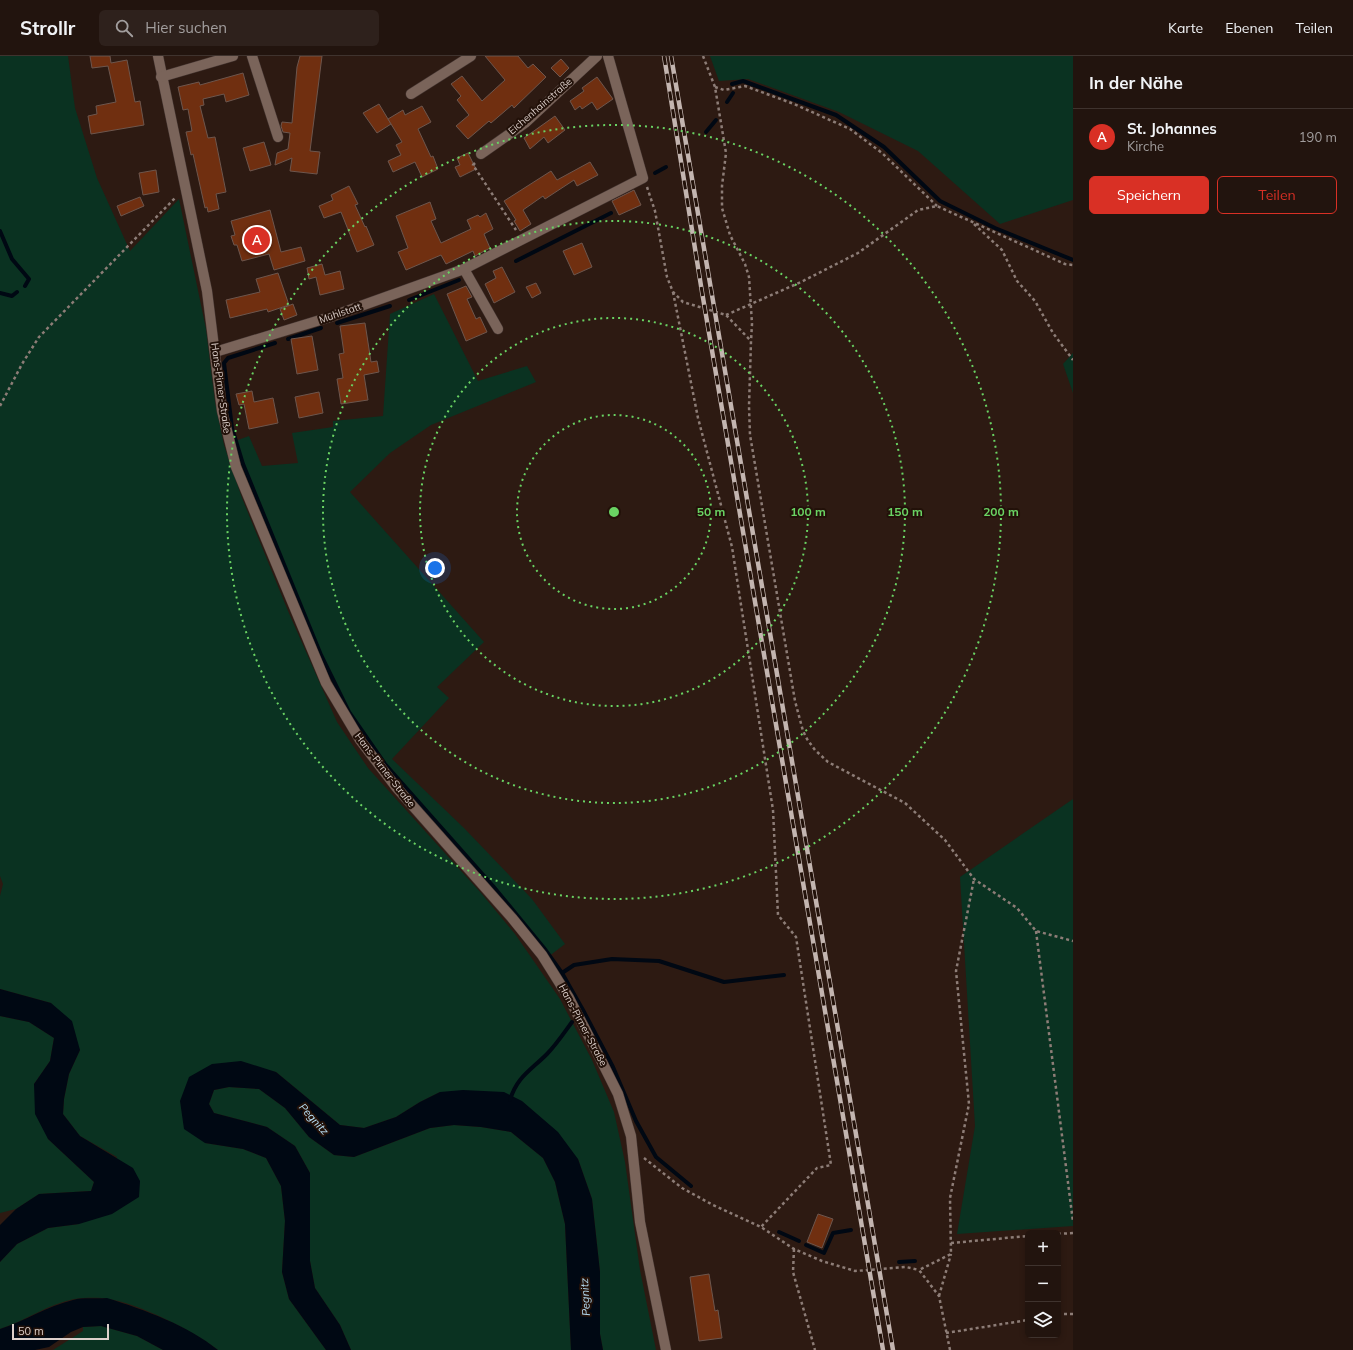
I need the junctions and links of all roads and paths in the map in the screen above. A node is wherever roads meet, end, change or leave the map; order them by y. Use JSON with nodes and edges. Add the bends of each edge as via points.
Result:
{"nodes":[{"id":1,"x":158,"y":56,"type":"edge"},
{"id":2,"x":233,"y":56,"type":"edge"},
{"id":3,"x":252,"y":56,"type":"edge"},
{"id":4,"x":471,"y":56,"type":"edge"},
{"id":5,"x":597,"y":56,"type":"edge"},
{"id":6,"x":608,"y":56,"type":"edge"},
{"id":7,"x":703,"y":56,"type":"edge"},
{"id":8,"x":161,"y":77,"type":"junction"},
{"id":9,"x":715,"y":88,"type":"junction"},
{"id":10,"x":411,"y":94,"type":"dead end"},
{"id":11,"x":278,"y":137,"type":"dead end"},
{"id":12,"x":481,"y":154,"type":"joint"},
{"id":13,"x":185,"y":187,"type":"junction"},
{"id":14,"x":649,"y":192,"type":"dead end"},
{"id":15,"x":938,"y":206,"type":"junction"},
{"id":16,"x":972,"y":222,"type":"junction"},
{"id":17,"x":523,"y":240,"type":"junction"},
{"id":18,"x":1073,"y":265,"type":"edge"},
{"id":19,"x":464,"y":269,"type":"junction"},
{"id":20,"x":673,"y":292,"type":"junction"},
{"id":21,"x":752,"y":305,"type":"junction"},
{"id":22,"x":726,"y":315,"type":"junction"},
{"id":23,"x":498,"y":329,"type":"dead end"},
{"id":24,"x":751,"y":341,"type":"junction"},
{"id":25,"x":215,"y":352,"type":"junction"},
{"id":26,"x":1073,"y":360,"type":"edge"},
{"id":27,"x":0,"y":406,"type":"edge"},
{"id":28,"x":974,"y":879,"type":"junction"},
{"id":29,"x":1036,"y":931,"type":"junction"},
{"id":30,"x":1073,"y":941,"type":"edge"},
{"id":31,"x":634,"y":1156,"type":"junction"},
{"id":32,"x":1073,"y":1222,"type":"edge"},
{"id":33,"x":761,"y":1227,"type":"junction"},
{"id":34,"x":1073,"y":1233,"type":"edge"},
{"id":35,"x":1061,"y":1234,"type":"edge"},
{"id":36,"x":1025,"y":1236,"type":"edge"},
{"id":37,"x":951,"y":1243,"type":"junction"},
{"id":38,"x":794,"y":1249,"type":"junction"},
{"id":39,"x":951,"y":1254,"type":"junction"},
{"id":40,"x":919,"y":1270,"type":"junction"},
{"id":41,"x":938,"y":1296,"type":"junction"},
{"id":42,"x":1061,"y":1314,"type":"edge"},
{"id":43,"x":1073,"y":1314,"type":"edge"},
{"id":44,"x":1025,"y":1320,"type":"edge"},
{"id":45,"x":946,"y":1333,"type":"junction"},
{"id":46,"x":666,"y":1350,"type":"edge"},
{"id":47,"x":815,"y":1350,"type":"edge"},
{"id":48,"x":950,"y":1350,"type":"edge"}],
"edges":[{"from":1,"to":8,"type":"street","name":"Hans-Pirner-Straße"},
{"from":2,"to":8,"type":"street"},
{"from":3,"to":11,"type":"street"},
{"from":4,"to":10,"type":"street"},
{"from":5,"to":12,"type":"street","name":"Eichenhainstraße","via":[[525,123]]},
{"from":6,"to":17,"type":"street","name":"Mühlstatt","via":[[643,178]]},
{"from":7,"to":9,"type":"path"},
{"from":8,"to":13,"type":"street","name":"Hans-Pirner-Straße"},
{"from":9,"to":15,"type":"path","via":[[724,90],[745,86],[850,129],[882,153]]},
{"from":9,"to":21,"type":"path","via":[[726,153],[722,208],[730,235],[745,264]]},
{"from":12,"to":17,"type":"path","via":[[473,165]]},
{"from":13,"to":25,"type":"street","name":"Hans-Pirner-Straße","via":[[207,291]]},
{"from":13,"to":27,"type":"path","via":[[40,337],[22,364]]},
{"from":14,"to":20,"type":"path","via":[[655,210],[667,277]]},
{"from":15,"to":16,"type":"path"},
{"from":15,"to":21,"type":"path","via":[[918,210],[858,253]]},
{"from":16,"to":18,"type":"path"},
{"from":16,"to":26,"type":"path","via":[[1002,250],[1018,281],[1035,301],[1053,333]]},
{"from":17,"to":19,"type":"street","name":"Mühlstatt"},
{"from":19,"to":23,"type":"street"},
{"from":19,"to":25,"type":"street","name":"Mühlstatt","via":[[330,317]]},
{"from":20,"to":22,"type":"path","via":[[683,302]]},
{"from":20,"to":33,"type":"path","via":[[698,418],[732,547],[773,810],[778,915],[796,937],[832,1165],[817,1168]]},
{"from":21,"to":22,"type":"path"},
{"from":21,"to":24,"type":"path"},
{"from":22,"to":24,"type":"path"},
{"from":24,"to":28,"type":"path","via":[[750,435],[784,647],[794,701],[803,731],[815,750],[828,762],[905,804],[945,840]]},
{"from":25,"to":31,"type":"street","name":"Hans-Pirner-Straße","via":[[222,411],[236,467],[326,683],[360,740],[392,781],[512,918],[560,982],[618,1094],[626,1116]]},
{"from":28,"to":29,"type":"path","via":[[1017,908]]},
{"from":28,"to":37,"type":"path","via":[[956,971],[969,1104],[950,1198]]},
{"from":29,"to":30,"type":"path"},
{"from":29,"to":32,"type":"path"},
{"from":31,"to":33,"type":"path","via":[[646,1159],[682,1188]]},
{"from":31,"to":46,"type":"street","name":"Hans-Pirner-Straße","via":[[640,1222]]},
{"from":33,"to":38,"type":"path"},
{"from":34,"to":35,"type":"path"},
{"from":36,"to":37,"type":"path"},
{"from":37,"to":39,"type":"path"},
{"from":38,"to":40,"type":"path","via":[[855,1271],[906,1267]]},
{"from":38,"to":47,"type":"path","via":[[793,1272]]},
{"from":39,"to":40,"type":"path"},
{"from":39,"to":41,"type":"path"},
{"from":40,"to":41,"type":"path"},
{"from":41,"to":45,"type":"path"},
{"from":42,"to":43,"type":"path"},
{"from":44,"to":45,"type":"path"},
{"from":45,"to":48,"type":"path"}]}
